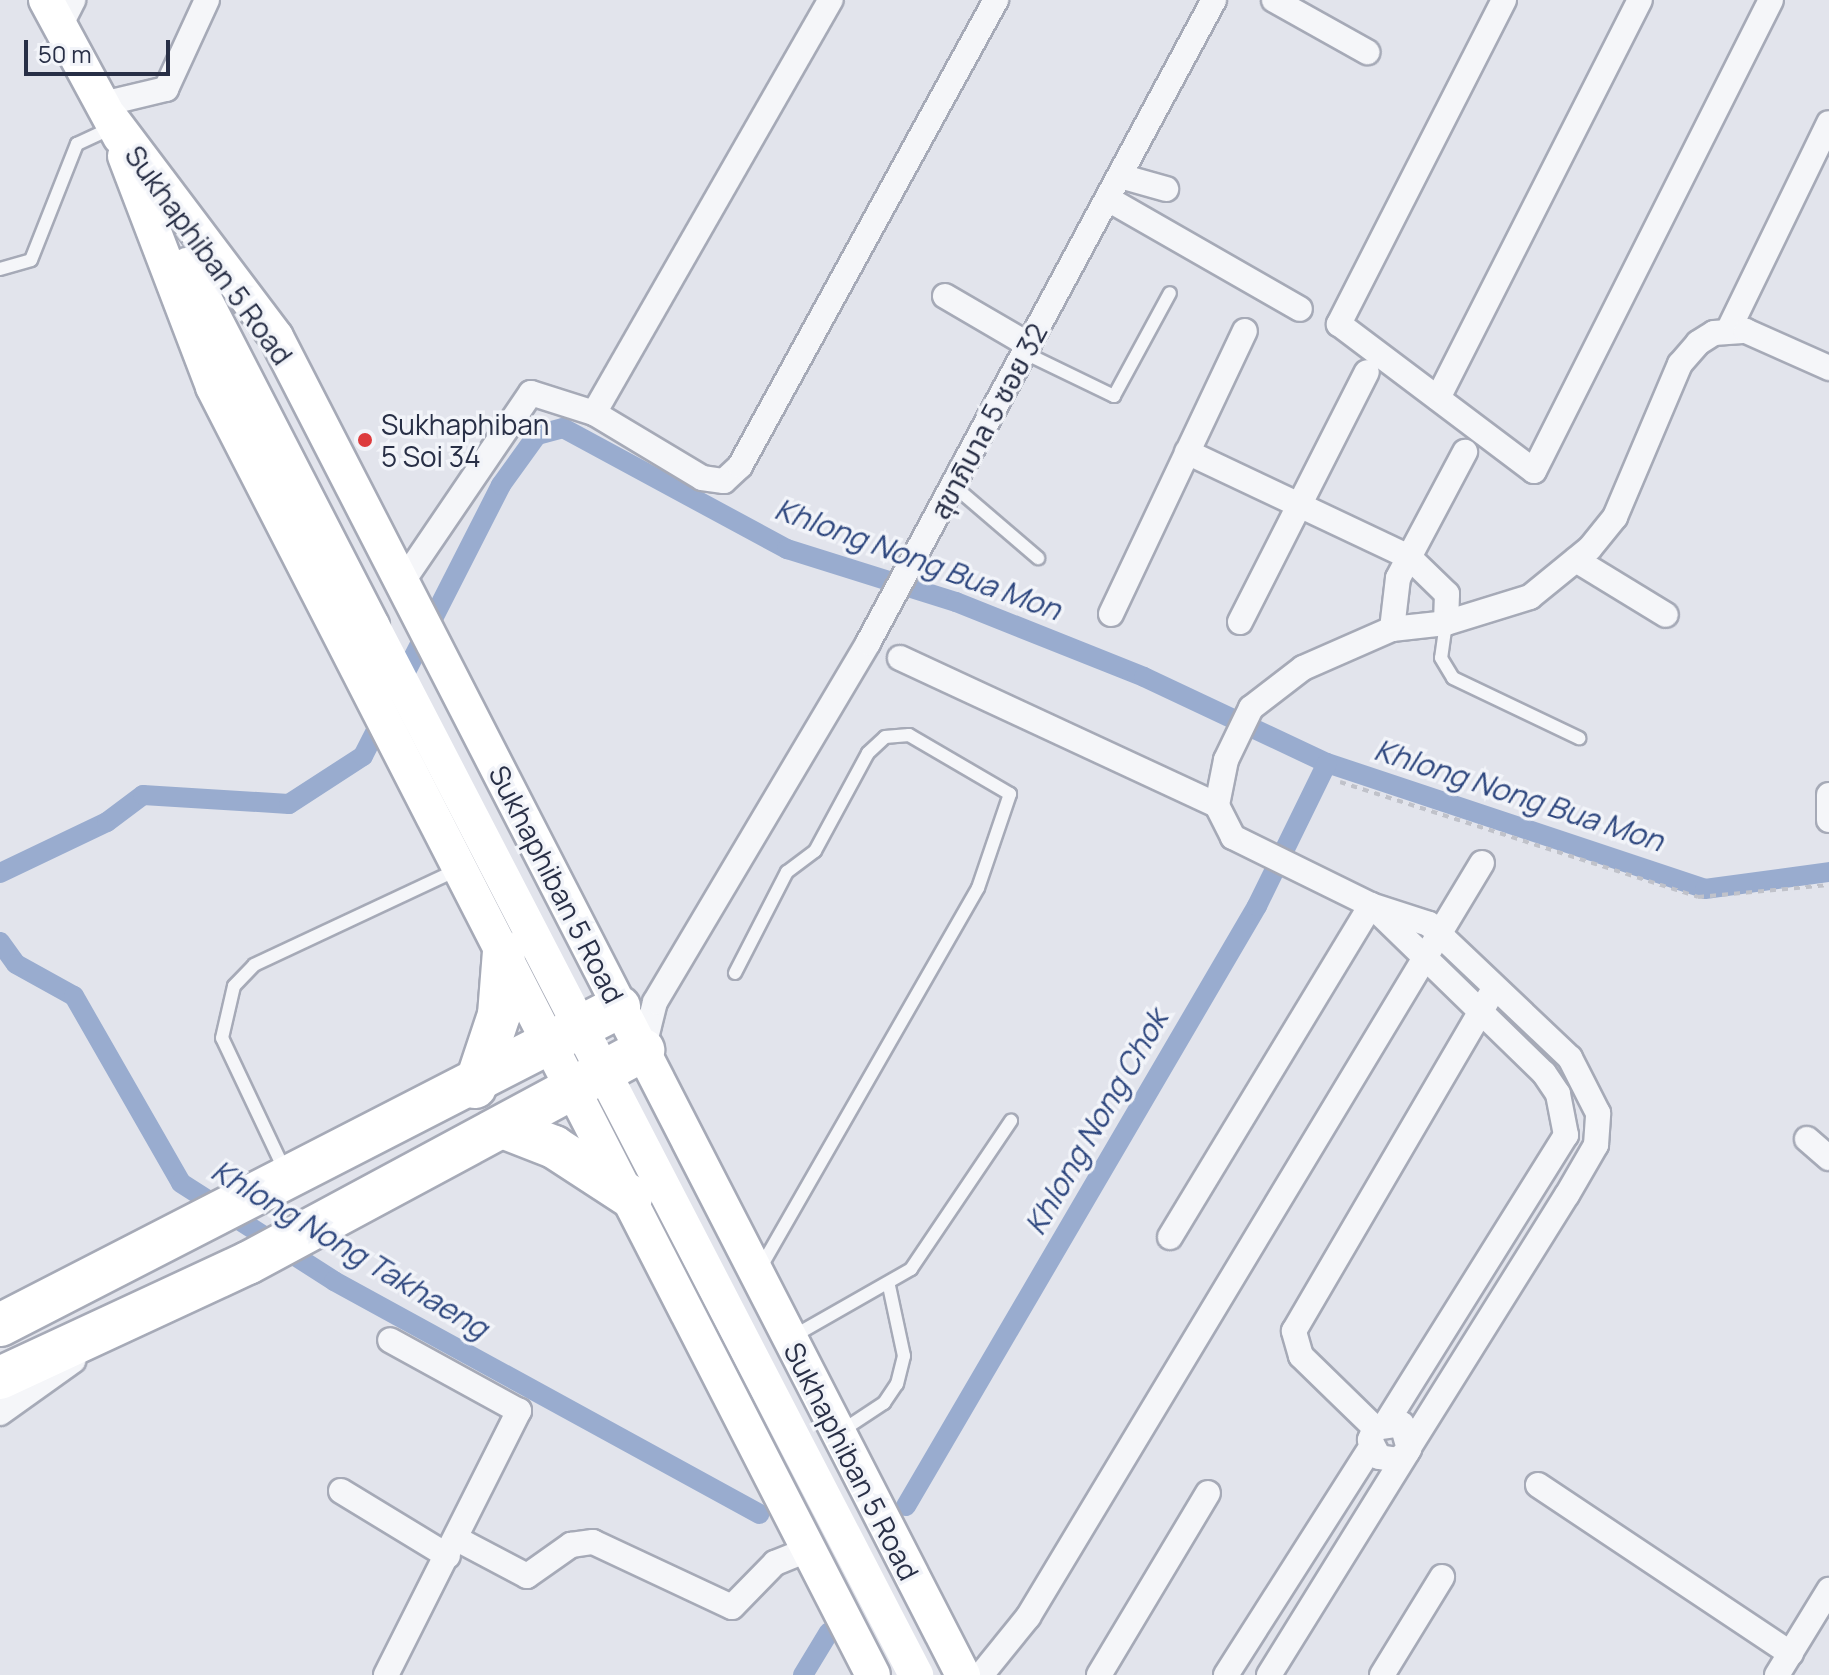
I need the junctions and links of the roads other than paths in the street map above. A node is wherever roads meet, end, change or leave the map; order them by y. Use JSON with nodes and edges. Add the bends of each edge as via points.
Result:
{"nodes":[{"id":1,"x":207,"y":0,"type":"edge"},
{"id":2,"x":831,"y":0,"type":"edge"},
{"id":3,"x":996,"y":0,"type":"edge"},
{"id":4,"x":1214,"y":0,"type":"edge"},
{"id":5,"x":1274,"y":0,"type":"edge"},
{"id":6,"x":1504,"y":0,"type":"edge"},
{"id":7,"x":1640,"y":0,"type":"edge"},
{"id":8,"x":1771,"y":0,"type":"edge"},
{"id":9,"x":59,"y":9,"type":"edge"},
{"id":10,"x":1367,"y":52,"type":"dead end"},
{"id":11,"x":109,"y":116,"type":"junction"},
{"id":12,"x":1829,"y":123,"type":"edge"},
{"id":13,"x":1120,"y":176,"type":"junction"},
{"id":14,"x":1166,"y":189,"type":"dead end"},
{"id":15,"x":1108,"y":199,"type":"junction"},
{"id":16,"x":0,"y":269,"type":"edge"},
{"id":17,"x":1170,"y":293,"type":"dead end"},
{"id":18,"x":945,"y":296,"type":"dead end"},
{"id":19,"x":1300,"y":309,"type":"dead end"},
{"id":20,"x":1245,"y":331,"type":"dead end"},
{"id":21,"x":1728,"y":331,"type":"junction"},
{"id":22,"x":1027,"y":349,"type":"junction"},
{"id":23,"x":1829,"y":368,"type":"edge"},
{"id":24,"x":1367,"y":372,"type":"dead end"},
{"id":25,"x":1438,"y":398,"type":"junction"},
{"id":26,"x":594,"y":413,"type":"junction"},
{"id":27,"x":1187,"y":452,"type":"junction"},
{"id":28,"x":1465,"y":452,"type":"dead end"},
{"id":29,"x":954,"y":486,"type":"junction"},
{"id":30,"x":1299,"y":505,"type":"junction"},
{"id":31,"x":1409,"y":557,"type":"junction"},
{"id":32,"x":1038,"y":558,"type":"dead end"},
{"id":33,"x":1576,"y":560,"type":"junction"},
{"id":34,"x":408,"y":596,"type":"junction"},
{"id":35,"x":1111,"y":614,"type":"dead end"},
{"id":36,"x":1666,"y":615,"type":"dead end"},
{"id":37,"x":1240,"y":622,"type":"dead end"},
{"id":38,"x":1446,"y":623,"type":"junction"},
{"id":39,"x":1392,"y":629,"type":"junction"},
{"id":40,"x":900,"y":658,"type":"dead end"},
{"id":41,"x":1579,"y":738,"type":"dead end"},
{"id":42,"x":1829,"y":795,"type":"edge"},
{"id":43,"x":1217,"y":805,"type":"junction"},
{"id":44,"x":1829,"y":820,"type":"edge"},
{"id":45,"x":1482,"y":863,"type":"dead end"},
{"id":46,"x":460,"y":869,"type":"junction"},
{"id":47,"x":1371,"y":905,"type":"junction"},
{"id":48,"x":1417,"y":915,"type":"junction"},
{"id":49,"x":575,"y":920,"type":"junction"},
{"id":50,"x":1442,"y":935,"type":"junction"},
{"id":51,"x":1401,"y":939,"type":"junction"},
{"id":52,"x":507,"y":957,"type":"junction"},
{"id":53,"x":1427,"y":957,"type":"junction"},
{"id":54,"x":735,"y":973,"type":"dead end"},
{"id":55,"x":1497,"y":986,"type":"junction"},
{"id":56,"x":637,"y":1004,"type":"junction"},
{"id":57,"x":1480,"y":1008,"type":"junction"},
{"id":58,"x":551,"y":1045,"type":"junction"},
{"id":59,"x":643,"y":1050,"type":"junction"},
{"id":60,"x":475,"y":1087,"type":"junction"},
{"id":61,"x":571,"y":1087,"type":"junction"},
{"id":62,"x":1011,"y":1121,"type":"dead end"},
{"id":63,"x":505,"y":1128,"type":"junction"},
{"id":64,"x":379,"y":1134,"type":"junction"},
{"id":65,"x":1807,"y":1139,"type":"dead end"},
{"id":66,"x":695,"y":1153,"type":"junction"},
{"id":67,"x":1829,"y":1158,"type":"edge"},
{"id":68,"x":285,"y":1179,"type":"junction"},
{"id":69,"x":1539,"y":1181,"type":"junction"},
{"id":70,"x":403,"y":1182,"type":"junction"},
{"id":71,"x":1567,"y":1195,"type":"junction"},
{"id":72,"x":631,"y":1197,"type":"junction"},
{"id":73,"x":1170,"y":1237,"type":"dead end"},
{"id":74,"x":102,"y":1273,"type":"junction"},
{"id":75,"x":756,"y":1274,"type":"junction"},
{"id":76,"x":889,"y":1286,"type":"junction"},
{"id":77,"x":0,"y":1304,"type":"edge"},
{"id":78,"x":0,"y":1325,"type":"edge"},
{"id":79,"x":789,"y":1339,"type":"junction"},
{"id":80,"x":390,"y":1340,"type":"dead end"},
{"id":81,"x":2,"y":1386,"type":"edge"},
{"id":82,"x":1378,"y":1432,"type":"junction"},
{"id":83,"x":838,"y":1433,"type":"junction"},
{"id":84,"x":1409,"y":1449,"type":"junction"},
{"id":85,"x":1538,"y":1485,"type":"dead end"},
{"id":86,"x":341,"y":1491,"type":"dead end"},
{"id":87,"x":1208,"y":1493,"type":"dead end"},
{"id":88,"x":453,"y":1547,"type":"junction"},
{"id":89,"x":809,"y":1549,"type":"junction"},
{"id":90,"x":1442,"y":1577,"type":"dead end"},
{"id":91,"x":1829,"y":1590,"type":"edge"},
{"id":92,"x":1791,"y":1654,"type":"junction"},
{"id":93,"x":386,"y":1675,"type":"edge"},
{"id":94,"x":873,"y":1675,"type":"edge"},
{"id":95,"x":916,"y":1675,"type":"edge"},
{"id":96,"x":963,"y":1675,"type":"edge"},
{"id":97,"x":981,"y":1675,"type":"edge"},
{"id":98,"x":1099,"y":1675,"type":"edge"},
{"id":99,"x":1226,"y":1675,"type":"edge"},
{"id":100,"x":1269,"y":1675,"type":"edge"},
{"id":101,"x":1382,"y":1675,"type":"edge"},
{"id":102,"x":1777,"y":1675,"type":"edge"}],
"edges":[{"from":1,"to":11,"type":"street","via":[[166,89]]},
{"from":2,"to":26,"type":"street"},
{"from":3,"to":26,"type":"street","via":[[740,466],[724,481],[702,478]]},
{"from":4,"to":13,"type":"street","name":"สุขาภิบาล 5 ซอย 32"},
{"from":5,"to":10,"type":"street"},
{"from":6,"to":25,"type":"street","via":[[1339,324]]},
{"from":7,"to":25,"type":"street"},
{"from":8,"to":25,"type":"street","via":[[1534,471]]},
{"from":9,"to":11,"type":"main road","name":"Sukhaphiban 5 Road"},
{"from":11,"to":16,"type":"lane","via":[[77,144],[31,260]]},
{"from":11,"to":34,"type":"main road","name":"Sukhaphiban 5 Road","via":[[276,337]]},
{"from":11,"to":46,"type":"main road","name":"Sukhaphiban 5 Road","via":[[213,387]]},
{"from":11,"to":95,"type":"main road","name":"Sukhaphiban 5 Road","bridge":true},
{"from":12,"to":21,"type":"street"},
{"from":13,"to":14,"type":"street"},
{"from":13,"to":15,"type":"street","name":"สุขาภิบาล 5 ซอย 32"},
{"from":15,"to":19,"type":"street"},
{"from":15,"to":22,"type":"street","name":"สุขาภิบาล 5 ซอย 32"},
{"from":17,"to":22,"type":"lane","via":[[1114,396]]},
{"from":18,"to":22,"type":"street"},
{"from":20,"to":27,"type":"street"},
{"from":21,"to":23,"type":"street","via":[[1746,331]]},
{"from":21,"to":33,"type":"street","via":[[1698,343],[1680,364],[1615,517]]},
{"from":22,"to":29,"type":"street","name":"สุขาภิบาล 5 ซอย 32"},
{"from":24,"to":30,"type":"street"},
{"from":26,"to":34,"type":"street","via":[[526,396]]},
{"from":27,"to":30,"type":"street"},
{"from":27,"to":35,"type":"street"},
{"from":28,"to":31,"type":"street"},
{"from":29,"to":32,"type":"lane"},
{"from":29,"to":56,"type":"street","name":"สุขาภิบาล 5 ซอย 32","via":[[892,600]]},
{"from":30,"to":31,"type":"street"},
{"from":30,"to":37,"type":"street"},
{"from":31,"to":38,"type":"street","via":[[1447,594]]},
{"from":31,"to":39,"type":"street","via":[[1390,601]]},
{"from":33,"to":36,"type":"street"},
{"from":33,"to":38,"type":"street","via":[[1530,597]]},
{"from":34,"to":49,"type":"main road","name":"Sukhaphiban 5 Road"},
{"from":38,"to":39,"type":"street"},
{"from":38,"to":41,"type":"lane","via":[[1441,658],[1453,678]]},
{"from":39,"to":43,"type":"street","via":[[1320,658],[1251,708],[1226,760]]},
{"from":40,"to":43,"type":"street"},
{"from":42,"to":44,"type":"street"},
{"from":43,"to":47,"type":"street","via":[[1233,837]]},
{"from":45,"to":50,"type":"street"},
{"from":46,"to":52,"type":"main road","name":"Sukhaphiban 5 Road"},
{"from":46,"to":68,"type":"lane","via":[[254,965],[234,986],[222,1038]]},
{"from":47,"to":48,"type":"street"},
{"from":47,"to":51,"type":"street"},
{"from":47,"to":73,"type":"street"},
{"from":48,"to":50,"type":"street"},
{"from":48,"to":51,"type":"street"},
{"from":49,"to":52,"type":"main road","via":[[561,960],[535,971]]},
{"from":49,"to":56,"type":"main road","name":"Sukhaphiban 5 Road"},
{"from":50,"to":53,"type":"street"},
{"from":50,"to":55,"type":"street"},
{"from":51,"to":53,"type":"street"},
{"from":52,"to":58,"type":"main road","name":"Sukhaphiban 5 Road"},
{"from":52,"to":60,"type":"highway","via":[[499,1015]]},
{"from":53,"to":57,"type":"street"},
{"from":53,"to":97,"type":"street","via":[[1028,1617]]},
{"from":54,"to":75,"type":"lane","via":[[787,872],[815,851],[868,753],[885,737],[909,735],[1010,794],[978,888]]},
{"from":55,"to":57,"type":"street"},
{"from":55,"to":71,"type":"street","via":[[1570,1058],[1590,1089],[1596,1145]]},
{"from":56,"to":58,"type":"highway"},
{"from":56,"to":59,"type":"main road","name":"Sukhaphiban 5 Road"},
{"from":57,"to":69,"type":"street","via":[[1558,1094],[1566,1135]]},
{"from":57,"to":82,"type":"street","via":[[1294,1331],[1301,1356]]},
{"from":58,"to":60,"type":"highway"},
{"from":58,"to":61,"type":"main road","name":"Sukhaphiban 5 Road"},
{"from":59,"to":61,"type":"highway"},
{"from":59,"to":66,"type":"main road","name":"Sukhaphiban 5 Road"},
{"from":60,"to":64,"type":"highway"},
{"from":61,"to":63,"type":"highway"},
{"from":61,"to":72,"type":"main road","name":"Sukhaphiban 5 Road"},
{"from":62,"to":76,"type":"lane","via":[[931,1248]]},
{"from":63,"to":70,"type":"highway"},
{"from":63,"to":72,"type":"highway","via":[[554,1147]]},
{"from":64,"to":68,"type":"highway"},
{"from":64,"to":70,"type":"highway"},
{"from":65,"to":67,"type":"street"},
{"from":66,"to":72,"type":"main road","via":[[683,1147],[652,1152],[638,1168]]},
{"from":66,"to":75,"type":"main road","name":"Sukhaphiban 5 Road"},
{"from":68,"to":74,"type":"highway"},
{"from":69,"to":71,"type":"street"},
{"from":69,"to":82,"type":"street"},
{"from":70,"to":81,"type":"highway"},
{"from":71,"to":84,"type":"street"},
{"from":72,"to":89,"type":"main road","name":"Sukhaphiban 5 Road"},
{"from":74,"to":77,"type":"highway"},
{"from":74,"to":78,"type":"highway"},
{"from":75,"to":79,"type":"main road","name":"Sukhaphiban 5 Road"},
{"from":76,"to":79,"type":"lane"},
{"from":76,"to":83,"type":"lane","via":[[904,1356],[897,1384],[884,1403]]},
{"from":79,"to":83,"type":"main road","name":"Sukhaphiban 5 Road"},
{"from":80,"to":88,"type":"street","via":[[519,1411]]},
{"from":82,"to":84,"type":"street","via":[[1406,1427]]},
{"from":82,"to":84,"type":"street","via":[[1385,1460]]},
{"from":82,"to":99,"type":"street"},
{"from":83,"to":96,"type":"main road","name":"Sukhaphiban 5 Road"},
{"from":84,"to":100,"type":"street"},
{"from":85,"to":92,"type":"street"},
{"from":86,"to":88,"type":"street"},
{"from":87,"to":98,"type":"street"},
{"from":88,"to":89,"type":"street","via":[[527,1576],[571,1545],[593,1542],[732,1607],[775,1563]]},
{"from":88,"to":93,"type":"street"},
{"from":89,"to":94,"type":"main road","name":"Sukhaphiban 5 Road"},
{"from":90,"to":101,"type":"street"},
{"from":91,"to":92,"type":"street"},
{"from":92,"to":102,"type":"street"}]}
